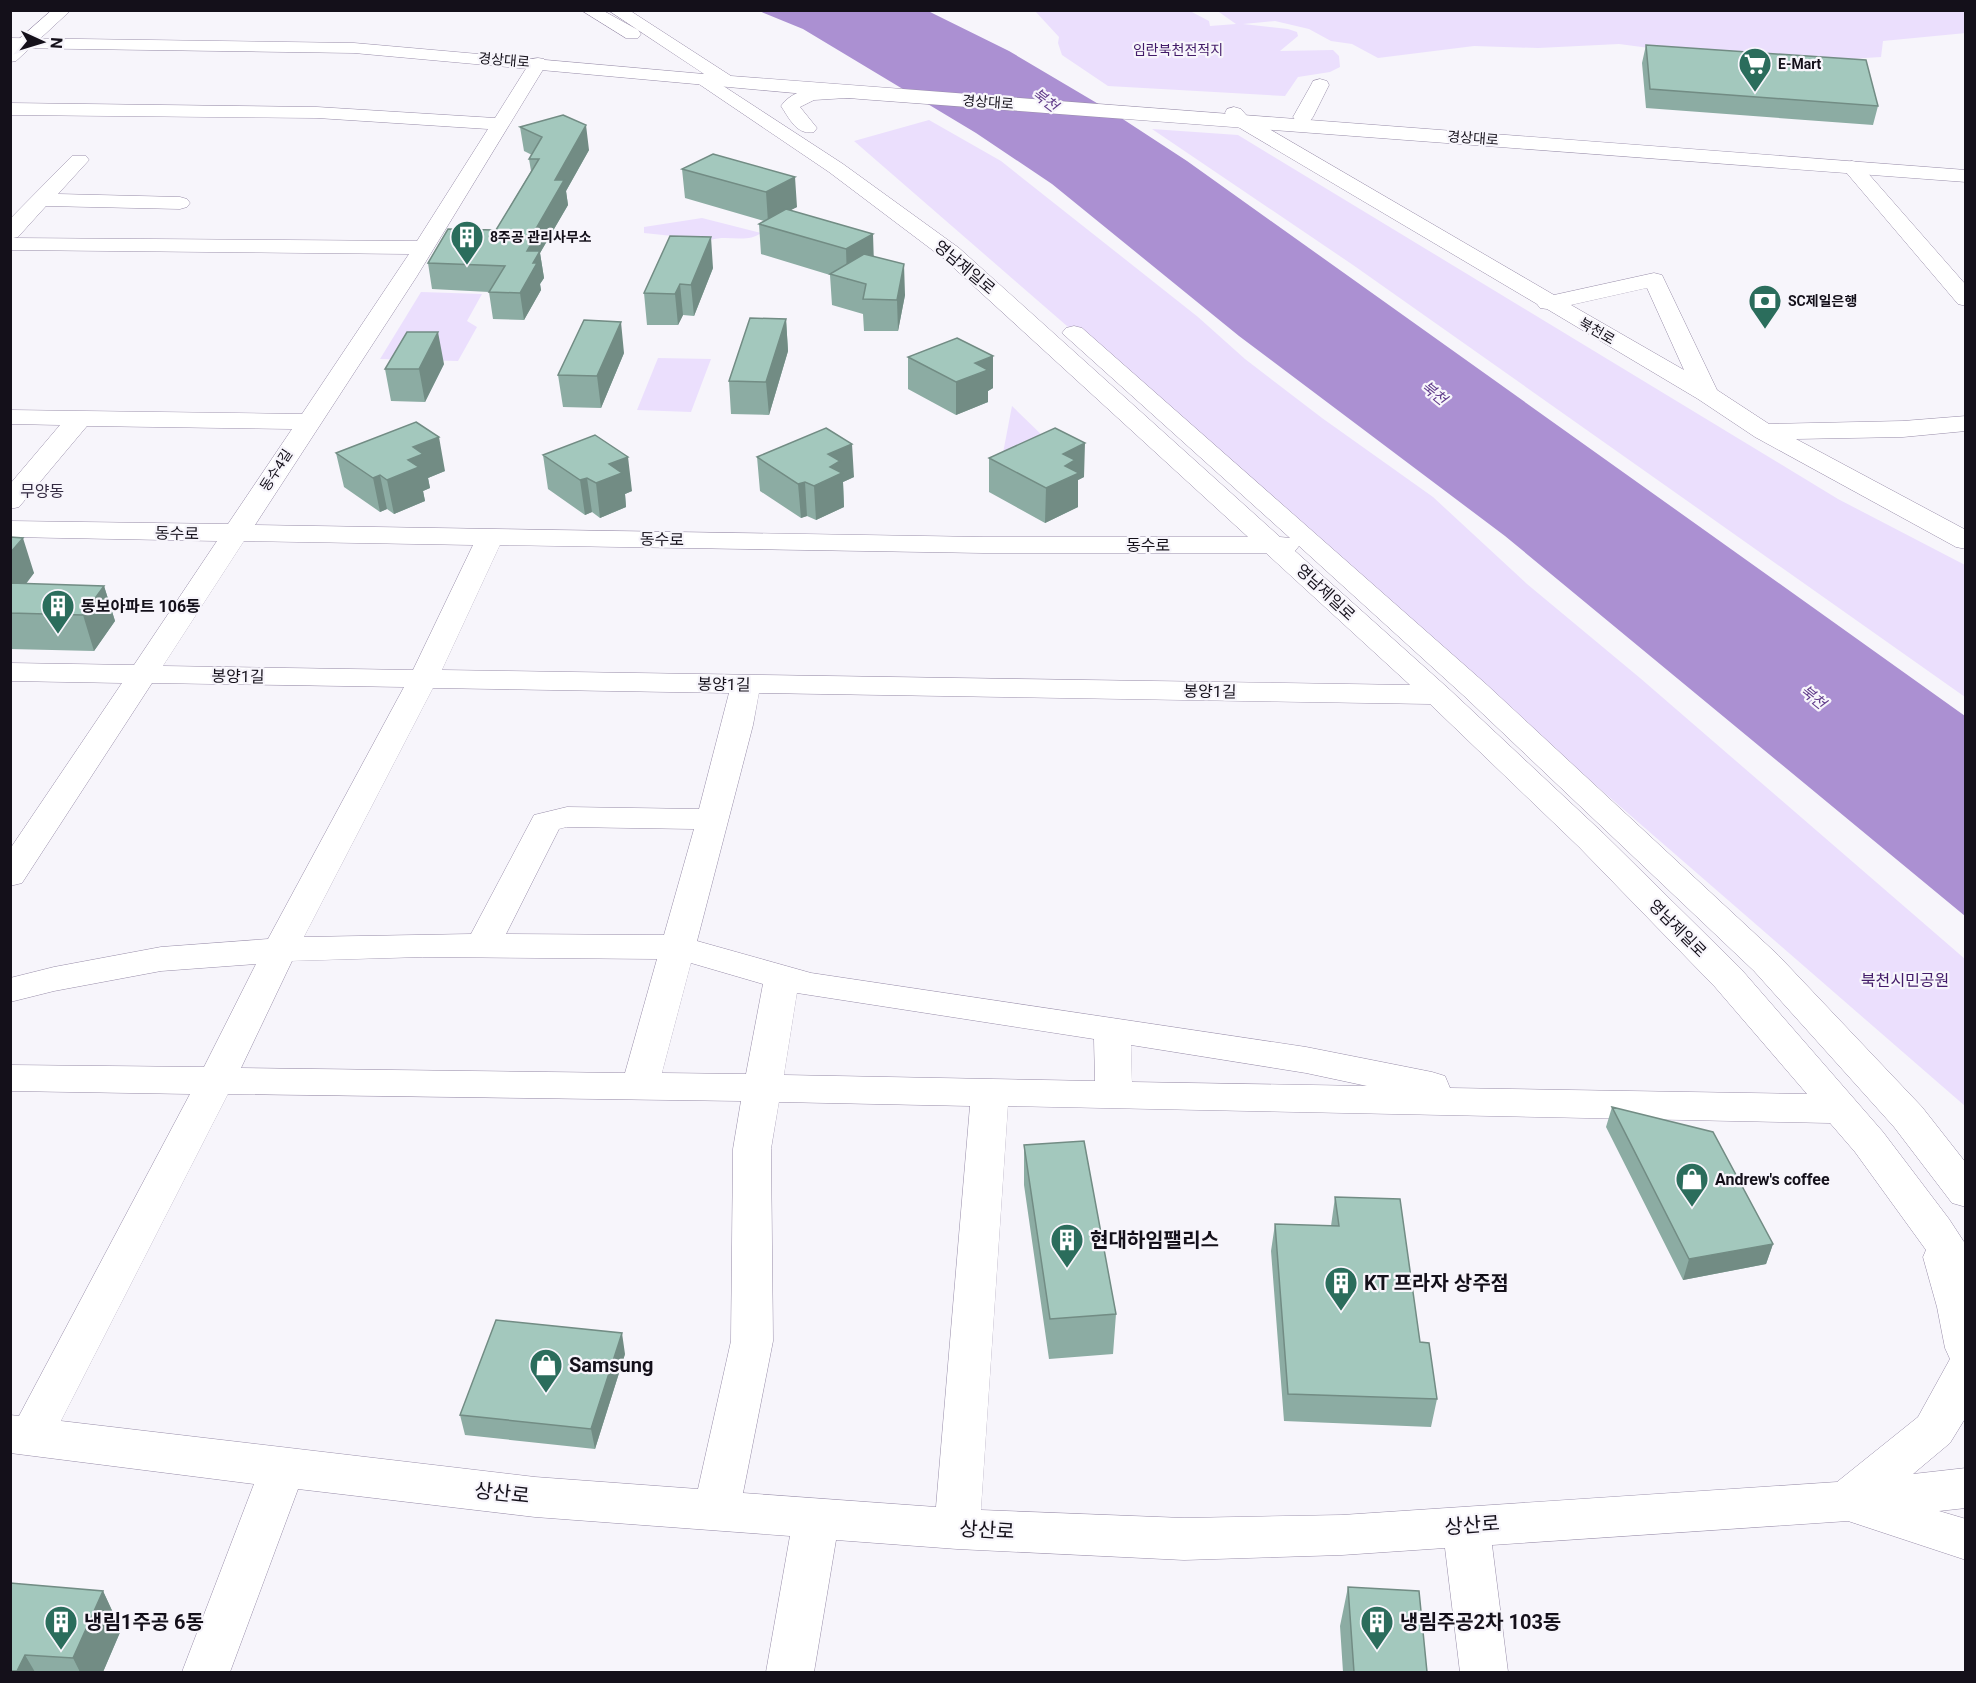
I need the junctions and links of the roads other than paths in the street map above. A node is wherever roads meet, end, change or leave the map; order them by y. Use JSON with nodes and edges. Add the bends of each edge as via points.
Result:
{"nodes":[{"id":1,"x":63,"y":10,"type":"edge"},
{"id":2,"x":589,"y":10,"type":"edge"},
{"id":3,"x":616,"y":10,"type":"edge"},
{"id":4,"x":627,"y":30,"type":"junction"},
{"id":5,"x":10,"y":34,"type":"edge"},
{"id":6,"x":25,"y":40,"type":"edge"},
{"id":7,"x":10,"y":57,"type":"edge"},
{"id":8,"x":572,"y":57,"type":"junction"},
{"id":9,"x":538,"y":63,"type":"junction"},
{"id":10,"x":643,"y":73,"type":"junction"},
{"id":11,"x":709,"y":79,"type":"junction"},
{"id":12,"x":1320,"y":85,"type":"dead end"},
{"id":13,"x":860,"y":93,"type":"junction"},
{"id":14,"x":10,"y":109,"type":"edge"},
{"id":15,"x":1237,"y":117,"type":"junction"},
{"id":16,"x":1303,"y":117,"type":"junction"},
{"id":17,"x":500,"y":124,"type":"junction"},
{"id":18,"x":807,"y":128,"type":"junction"},
{"id":19,"x":79,"y":160,"type":"dead end"},
{"id":20,"x":1965,"y":166,"type":"edge"},
{"id":21,"x":1852,"y":167,"type":"junction"},
{"id":22,"x":1965,"y":176,"type":"edge"},
{"id":23,"x":36,"y":198,"type":"junction"},
{"id":24,"x":180,"y":202,"type":"dead end"},
{"id":25,"x":10,"y":231,"type":"edge"},
{"id":26,"x":10,"y":244,"type":"edge"},
{"id":27,"x":423,"y":248,"type":"junction"},
{"id":28,"x":1965,"y":299,"type":"edge"},
{"id":29,"x":1548,"y":303,"type":"junction"},
{"id":30,"x":1707,"y":394,"type":"junction"},
{"id":31,"x":10,"y":417,"type":"edge"},
{"id":32,"x":80,"y":418,"type":"junction"},
{"id":33,"x":308,"y":422,"type":"junction"},
{"id":34,"x":1965,"y":423,"type":"edge"},
{"id":35,"x":1764,"y":432,"type":"junction"},
{"id":36,"x":10,"y":501,"type":"edge"},
{"id":37,"x":10,"y":529,"type":"edge"},
{"id":38,"x":235,"y":534,"type":"junction"},
{"id":39,"x":490,"y":538,"type":"junction"},
{"id":40,"x":1965,"y":541,"type":"edge"},
{"id":41,"x":1275,"y":545,"type":"junction"},
{"id":42,"x":1314,"y":545,"type":"junction"},
{"id":43,"x":10,"y":672,"type":"edge"},
{"id":44,"x":142,"y":674,"type":"junction"},
{"id":45,"x":423,"y":679,"type":"junction"},
{"id":46,"x":746,"y":684,"type":"junction"},
{"id":47,"x":1438,"y":695,"type":"junction"},
{"id":48,"x":712,"y":819,"type":"junction"},
{"id":49,"x":10,"y":875,"type":"edge"},
{"id":50,"x":483,"y":945,"type":"junction"},
{"id":51,"x":676,"y":947,"type":"junction"},
{"id":52,"x":280,"y":950,"type":"junction"},
{"id":53,"x":782,"y":976,"type":"junction"},
{"id":54,"x":10,"y":990,"type":"edge"},
{"id":55,"x":1112,"y":1029,"type":"junction"},
{"id":56,"x":10,"y":1078,"type":"edge"},
{"id":57,"x":216,"y":1081,"type":"junction"},
{"id":58,"x":640,"y":1086,"type":"junction"},
{"id":59,"x":763,"y":1088,"type":"junction"},
{"id":60,"x":990,"y":1093,"type":"junction"},
{"id":61,"x":1114,"y":1095,"type":"junction"},
{"id":62,"x":1512,"y":1103,"type":"junction"},
{"id":63,"x":1841,"y":1109,"type":"junction"},
{"id":64,"x":1965,"y":1192,"type":"edge"},
{"id":65,"x":1935,"y":1230,"type":"junction"},
{"id":66,"x":1965,"y":1280,"type":"edge"},
{"id":67,"x":1965,"y":1348,"type":"edge"},
{"id":68,"x":1965,"y":1371,"type":"edge"},
{"id":69,"x":21,"y":1435,"type":"edge"},
{"id":70,"x":283,"y":1468,"type":"junction"},
{"id":71,"x":1965,"y":1488,"type":"edge"},
{"id":72,"x":1847,"y":1501,"type":"junction"},
{"id":73,"x":717,"y":1509,"type":"junction"},
{"id":74,"x":816,"y":1519,"type":"junction"},
{"id":75,"x":1466,"y":1526,"type":"junction"},
{"id":76,"x":957,"y":1529,"type":"junction"},
{"id":77,"x":1965,"y":1540,"type":"edge"},
{"id":78,"x":206,"y":1672,"type":"edge"},
{"id":79,"x":790,"y":1672,"type":"edge"},
{"id":80,"x":1484,"y":1672,"type":"edge"}],
"edges":[{"from":1,"to":6,"type":"street"},
{"from":2,"to":4,"type":"street","name":"영남제일로"},
{"from":3,"to":11,"type":"street","name":"영남제일로","via":[[670,42]]},
{"from":4,"to":8,"type":"street","via":[[626,44],[616,51]]},
{"from":4,"to":11,"type":"street","name":"영남제일로"},
{"from":5,"to":6,"type":"street","name":"경상대로"},
{"from":6,"to":7,"type":"street"},
{"from":6,"to":8,"type":"street","name":"경상대로","via":[[343,38]]},
{"from":6,"to":9,"type":"street","name":"경상대로","via":[[344,48]]},
{"from":8,"to":11,"type":"street","name":"경상대로"},
{"from":9,"to":10,"type":"street","name":"경상대로"},
{"from":9,"to":17,"type":"street","name":"동수4길"},
{"from":10,"to":11,"type":"street"},
{"from":10,"to":11,"type":"street","name":"경상대로"},
{"from":11,"to":13,"type":"street","name":"경상대로"},
{"from":11,"to":15,"type":"street","name":"경상대로","via":[[808,78]]},
{"from":11,"to":18,"type":"street","name":"영남제일로"},
{"from":11,"to":41,"type":"street","name":"영남제일로","via":[[951,253]]},
{"from":12,"to":16,"type":"street"},
{"from":13,"to":15,"type":"street","name":"경상대로"},
{"from":13,"to":18,"type":"street","via":[[815,94],[797,99],[790,106]]},
{"from":14,"to":17,"type":"street","via":[[314,113]]},
{"from":15,"to":16,"type":"street","name":"경상대로"},
{"from":15,"to":21,"type":"street","name":"경상대로"},
{"from":15,"to":29,"type":"street","name":"북천로"},
{"from":16,"to":20,"type":"street","name":"경상대로"},
{"from":17,"to":27,"type":"street","name":"동수4길"},
{"from":18,"to":42,"type":"street","name":"영남제일로","via":[[895,187],[974,247]]},
{"from":19,"to":23,"type":"street"},
{"from":21,"to":22,"type":"street","name":"경상대로"},
{"from":21,"to":28,"type":"street"},
{"from":23,"to":24,"type":"street"},
{"from":23,"to":25,"type":"street"},
{"from":26,"to":27,"type":"street"},
{"from":27,"to":33,"type":"street","name":"동수4길"},
{"from":29,"to":30,"type":"street","name":"북천로"},
{"from":29,"to":30,"type":"street","via":[[1654,280]]},
{"from":30,"to":35,"type":"street","name":"북천로"},
{"from":31,"to":32,"type":"street"},
{"from":32,"to":33,"type":"street"},
{"from":32,"to":36,"type":"street"},
{"from":33,"to":38,"type":"street","name":"동수4길"},
{"from":34,"to":35,"type":"street","via":[[1903,429]]},
{"from":35,"to":40,"type":"street","name":"북천로"},
{"from":37,"to":38,"type":"street","name":"동수로"},
{"from":38,"to":39,"type":"street","name":"동수로"},
{"from":38,"to":44,"type":"street","name":"동수4길"},
{"from":39,"to":41,"type":"street","name":"동수로","via":[[983,546]]},
{"from":39,"to":45,"type":"street"},
{"from":41,"to":42,"type":"street","name":"동수로"},
{"from":41,"to":47,"type":"street","name":"영남제일로"},
{"from":42,"to":64,"type":"street","name":"영남제일로","via":[[1766,963],[1908,1117]]},
{"from":43,"to":44,"type":"street","name":"봉양1길"},
{"from":44,"to":45,"type":"street","name":"봉양1길"},
{"from":44,"to":49,"type":"street","name":"동수4길"},
{"from":45,"to":46,"type":"street","name":"봉양1길"},
{"from":45,"to":52,"type":"street"},
{"from":46,"to":47,"type":"street","name":"봉양1길"},
{"from":46,"to":48,"type":"street"},
{"from":47,"to":63,"type":"street","name":"영남제일로","via":[[1591,840],[1728,978]]},
{"from":48,"to":50,"type":"street","via":[[567,817],[546,822]]},
{"from":48,"to":51,"type":"street"},
{"from":50,"to":51,"type":"street"},
{"from":50,"to":52,"type":"street"},
{"from":51,"to":53,"type":"street"},
{"from":51,"to":58,"type":"street"},
{"from":52,"to":54,"type":"street","via":[[161,959]]},
{"from":52,"to":57,"type":"street"},
{"from":53,"to":55,"type":"street","via":[[811,985]]},
{"from":53,"to":59,"type":"street"},
{"from":55,"to":61,"type":"street"},
{"from":55,"to":62,"type":"street","via":[[1306,1060]]},
{"from":56,"to":57,"type":"street"},
{"from":57,"to":58,"type":"street"},
{"from":57,"to":69,"type":"street"},
{"from":58,"to":59,"type":"street"},
{"from":59,"to":60,"type":"street"},
{"from":59,"to":73,"type":"street","via":[[752,1149],[752,1341]]},
{"from":60,"to":61,"type":"street"},
{"from":60,"to":76,"type":"street"},
{"from":61,"to":62,"type":"street"},
{"from":62,"to":63,"type":"street"},
{"from":63,"to":65,"type":"street","name":"영남제일로"},
{"from":65,"to":66,"type":"street","name":"영남제일로"},
{"from":65,"to":67,"type":"street","via":[[1958,1307]]},
{"from":68,"to":72,"type":"street","via":[[1934,1430]]},
{"from":69,"to":70,"type":"street","name":"상산로"},
{"from":70,"to":73,"type":"street","name":"상산로","via":[[534,1497]]},
{"from":70,"to":78,"type":"street"},
{"from":71,"to":72,"type":"street","name":"상산로"},
{"from":72,"to":75,"type":"street","name":"상산로"},
{"from":72,"to":77,"type":"street"},
{"from":73,"to":74,"type":"street","name":"상산로"},
{"from":74,"to":76,"type":"street","name":"상산로"},
{"from":74,"to":79,"type":"street"},
{"from":75,"to":76,"type":"street","name":"상산로","via":[[1342,1535],[1184,1539]]},
{"from":75,"to":80,"type":"street"}]}
